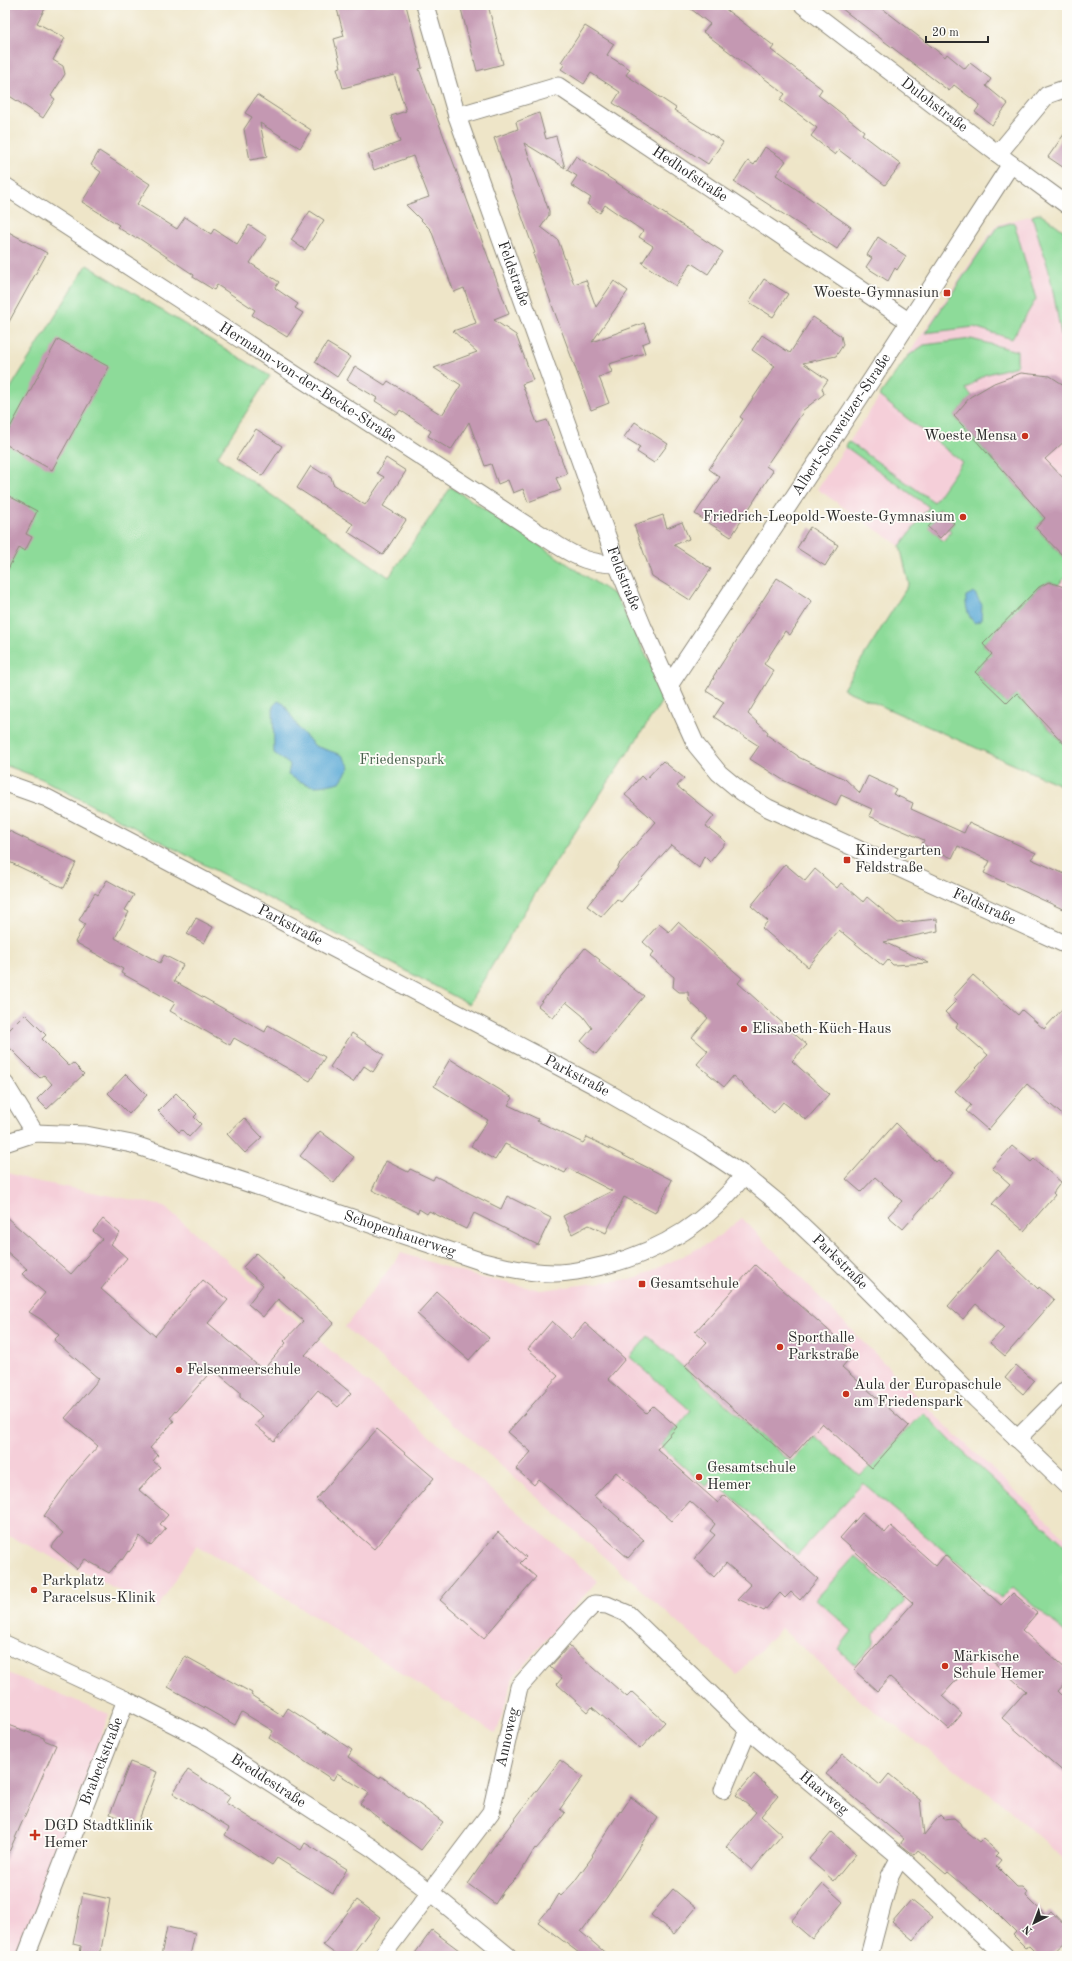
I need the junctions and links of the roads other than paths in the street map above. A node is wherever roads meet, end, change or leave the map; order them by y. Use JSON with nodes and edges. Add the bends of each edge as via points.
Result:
{"nodes":[{"id":1,"x":425,"y":5,"type":"edge"},
{"id":2,"x":803,"y":5,"type":"edge"},
{"id":3,"x":1067,"y":88,"type":"edge"},
{"id":4,"x":457,"y":116,"type":"junction"},
{"id":5,"x":1004,"y":159,"type":"junction"},
{"id":6,"x":5,"y":186,"type":"edge"},
{"id":7,"x":1067,"y":205,"type":"edge"},
{"id":8,"x":908,"y":321,"type":"junction"},
{"id":9,"x":617,"y":564,"type":"junction"},
{"id":10,"x":670,"y":684,"type":"junction"},
{"id":11,"x":5,"y":783,"type":"edge"},
{"id":12,"x":1067,"y":945,"type":"edge"},
{"id":13,"x":5,"y":1084,"type":"edge"},
{"id":14,"x":35,"y":1133,"type":"junction"},
{"id":15,"x":5,"y":1143,"type":"edge"},
{"id":16,"x":744,"y":1175,"type":"junction"},
{"id":17,"x":1067,"y":1389,"type":"edge"},
{"id":18,"x":1017,"y":1439,"type":"junction"},
{"id":19,"x":1067,"y":1486,"type":"edge"},
{"id":20,"x":607,"y":1605,"type":"joint"},
{"id":21,"x":5,"y":1644,"type":"edge"},
{"id":22,"x":126,"y":1700,"type":"junction"},
{"id":23,"x":748,"y":1730,"type":"junction"},
{"id":24,"x":723,"y":1790,"type":"dead end"},
{"id":25,"x":900,"y":1857,"type":"junction"},
{"id":26,"x":430,"y":1892,"type":"junction"},
{"id":27,"x":26,"y":1956,"type":"edge"},
{"id":28,"x":382,"y":1956,"type":"edge"},
{"id":29,"x":508,"y":1956,"type":"edge"},
{"id":30,"x":869,"y":1956,"type":"edge"},
{"id":31,"x":1005,"y":1956,"type":"edge"}],
"edges":[{"from":1,"to":4,"type":"street","name":"Feldstraße"},
{"from":2,"to":5,"type":"street","name":"Dulohstraße"},
{"from":3,"to":5,"type":"street","name":"Albert-Schweitzer-Straße","via":[[1047,95]]},
{"from":4,"to":8,"type":"street","name":"Hedhofstraße","via":[[558,86]]},
{"from":4,"to":9,"type":"street","name":"Feldstraße"},
{"from":5,"to":7,"type":"street","name":"Dulohstraße"},
{"from":5,"to":8,"type":"street","name":"Albert-Schweitzer-Straße"},
{"from":6,"to":9,"type":"street","name":"Hermann-von-der-Becke-Straße","via":[[557,545],[580,558],[599,564]]},
{"from":8,"to":10,"type":"street","name":"Albert-Schweitzer-Straße"},
{"from":9,"to":10,"type":"street","name":"Feldstraße"},
{"from":10,"to":12,"type":"street","name":"Feldstraße","via":[[696,745],[719,773],[742,792],[775,811]]},
{"from":11,"to":16,"type":"street","name":"Parkstraße","via":[[47,798],[596,1086],[699,1145]]},
{"from":13,"to":14,"type":"street"},
{"from":14,"to":15,"type":"street"},
{"from":14,"to":16,"type":"street","name":"Schopenhauerweg","via":[[86,1135],[132,1144],[482,1262],[518,1271],[555,1274],[585,1270],[628,1259],[675,1238],[715,1207]]},
{"from":16,"to":18,"type":"street","name":"Parkstraße","via":[[777,1202],[837,1259]]},
{"from":17,"to":18,"type":"street"},
{"from":18,"to":19,"type":"street","name":"Parkstraße"},
{"from":20,"to":23,"type":"street","name":"Haarweg","via":[[628,1614]]},
{"from":20,"to":26,"type":"street","name":"Annoweg","via":[[594,1604],[519,1688],[491,1812]]},
{"from":21,"to":22,"type":"street","name":"Breddestraße"},
{"from":22,"to":26,"type":"street","name":"Breddestraße","via":[[203,1738],[372,1848]]},
{"from":22,"to":27,"type":"street","name":"Brabeckstraße"},
{"from":23,"to":24,"type":"street"},
{"from":23,"to":25,"type":"street","name":"Haarweg"},
{"from":25,"to":30,"type":"street","via":[[890,1876]]},
{"from":25,"to":31,"type":"street","name":"Haarweg"},
{"from":26,"to":28,"type":"street"},
{"from":26,"to":29,"type":"street","name":"Breddestraße"}]}
